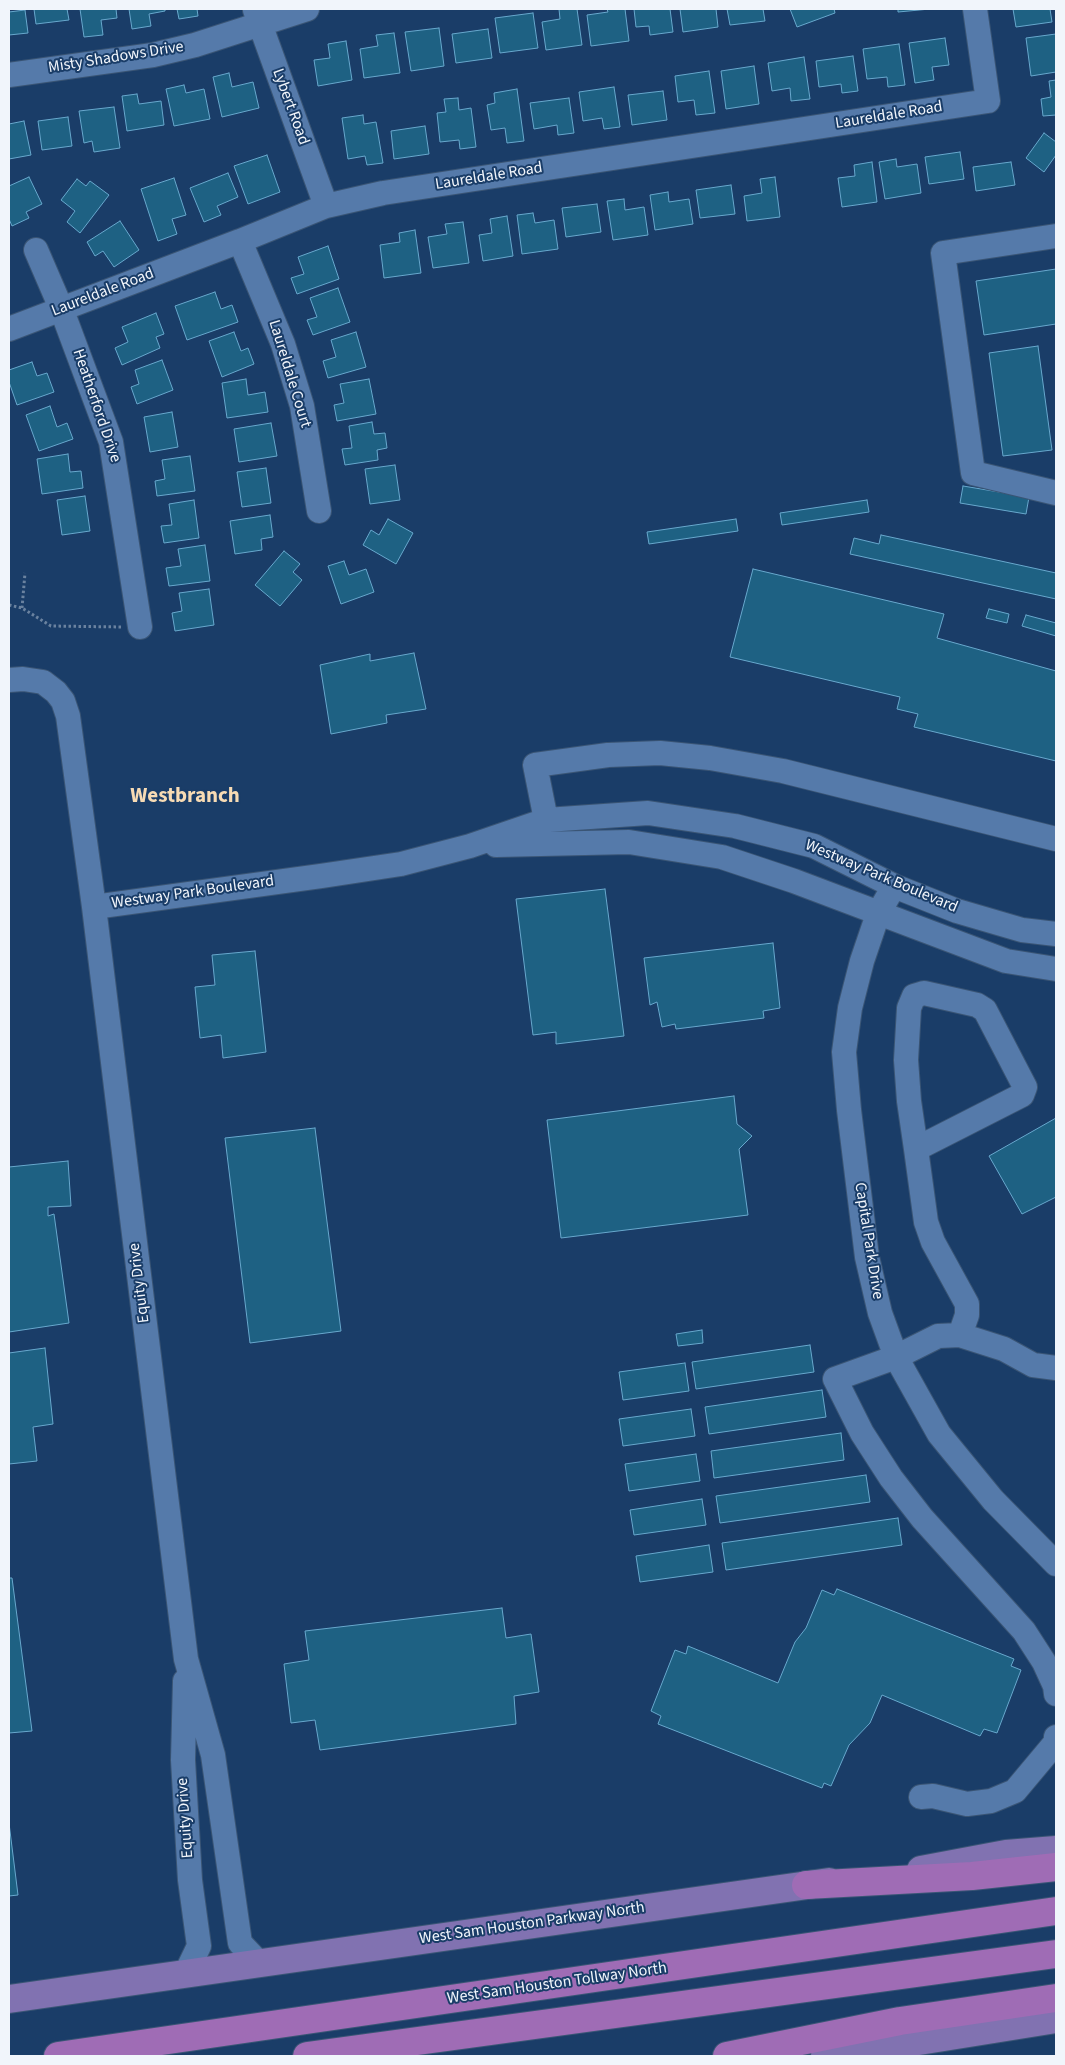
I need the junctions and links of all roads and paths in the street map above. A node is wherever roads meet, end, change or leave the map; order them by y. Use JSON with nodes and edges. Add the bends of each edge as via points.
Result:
{"nodes":[{"id":1,"x":308,"y":9,"type":"edge"},
{"id":2,"x":975,"y":9,"type":"edge"},
{"id":3,"x":257,"y":16,"type":"edge"},
{"id":4,"x":9,"y":75,"type":"edge"},
{"id":5,"x":326,"y":206,"type":"junction"},
{"id":6,"x":1056,"y":236,"type":"edge"},
{"id":7,"x":240,"y":241,"type":"junction"},
{"id":8,"x":36,"y":250,"type":"dead end"},
{"id":9,"x":61,"y":308,"type":"junction"},
{"id":10,"x":9,"y":329,"type":"edge"},
{"id":11,"x":1056,"y":494,"type":"edge"},
{"id":12,"x":319,"y":512,"type":"dead end"},
{"id":13,"x":25,"y":573,"type":"dead end"},
{"id":14,"x":9,"y":605,"type":"edge"},
{"id":15,"x":22,"y":608,"type":"junction"},
{"id":16,"x":140,"y":628,"type":"joint"},
{"id":17,"x":9,"y":680,"type":"edge"},
{"id":18,"x":546,"y":820,"type":"junction"},
{"id":19,"x":1056,"y":839,"type":"edge"},
{"id":20,"x":470,"y":846,"type":"junction"},
{"id":21,"x":894,"y":886,"type":"junction"},
{"id":22,"x":94,"y":906,"type":"junction"},
{"id":23,"x":878,"y":914,"type":"junction"},
{"id":24,"x":1056,"y":934,"type":"edge"},
{"id":25,"x":1056,"y":969,"type":"edge"},
{"id":26,"x":916,"y":1149,"type":"junction"},
{"id":27,"x":960,"y":1335,"type":"junction"},
{"id":28,"x":896,"y":1357,"type":"junction"},
{"id":29,"x":1056,"y":1368,"type":"edge"},
{"id":30,"x":1050,"y":1558,"type":"edge"},
{"id":31,"x":1056,"y":1576,"type":"edge"},
{"id":32,"x":186,"y":1660,"type":"junction"},
{"id":33,"x":1056,"y":1694,"type":"edge"},
{"id":34,"x":1056,"y":1737,"type":"edge"},
{"id":35,"x":922,"y":1797,"type":"dead end"},
{"id":36,"x":1056,"y":1850,"type":"edge"},
{"id":37,"x":1056,"y":1867,"type":"edge"},
{"id":38,"x":806,"y":1885,"type":"junction"},
{"id":39,"x":1056,"y":1911,"type":"edge"},
{"id":40,"x":1056,"y":1954,"type":"edge"},
{"id":41,"x":260,"y":1963,"type":"junction"},
{"id":42,"x":186,"y":1973,"type":"junction"},
{"id":43,"x":1056,"y":1998,"type":"edge"},
{"id":44,"x":9,"y":1999,"type":"edge"},
{"id":45,"x":1056,"y":2020,"type":"edge"},
{"id":46,"x":58,"y":2056,"type":"edge"},
{"id":47,"x":307,"y":2056,"type":"edge"},
{"id":48,"x":726,"y":2056,"type":"edge"},
{"id":49,"x":825,"y":2056,"type":"edge"}],
"edges":[{"from":1,"to":3,"type":"street","name":"Misty Shadows Drive"},
{"from":2,"to":5,"type":"street","name":"Laureldale Road","via":[[988,101],[383,193]]},
{"from":3,"to":4,"type":"street","name":"Misty Shadows Drive","via":[[195,45],[153,56]]},
{"from":3,"to":5,"type":"street","name":"Lybert Road"},
{"from":5,"to":7,"type":"street","name":"Laureldale Road"},
{"from":6,"to":11,"type":"street","via":[[943,253],[973,474]]},
{"from":7,"to":9,"type":"street","name":"Laureldale Road"},
{"from":7,"to":12,"type":"street","name":"Laureldale Court","via":[[283,344],[302,406]]},
{"from":8,"to":9,"type":"street","name":"Heatherford Drive"},
{"from":9,"to":10,"type":"street","name":"Laureldale Road"},
{"from":9,"to":16,"type":"street","name":"Heatherford Drive","via":[[111,442]]},
{"from":13,"to":15,"type":"path"},
{"from":14,"to":15,"type":"path"},
{"from":15,"to":16,"type":"path","via":[[51,626]]},
{"from":17,"to":22,"type":"street","name":"Westway Park Boulevard","via":[[43,682],[63,701],[68,716]]},
{"from":18,"to":19,"type":"street","via":[[535,765],[660,753],[710,758],[783,772]]},
{"from":18,"to":20,"type":"street","name":"Westway Park Boulevard"},
{"from":18,"to":21,"type":"street","name":"Westway Park Boulevard","via":[[648,813],[735,826],[814,846]]},
{"from":20,"to":22,"type":"street","name":"Westway Park Boulevard","via":[[401,864]]},
{"from":20,"to":23,"type":"street","name":"Westway Park Boulevard","via":[[629,842],[722,857]]},
{"from":21,"to":23,"type":"street","name":"Capital Park Drive"},
{"from":21,"to":24,"type":"street","name":"Westway Park Boulevard","via":[[957,911],[1022,930]]},
{"from":22,"to":32,"type":"street","name":"Equity Drive"},
{"from":23,"to":25,"type":"street","name":"Westway Park Boulevard","via":[[1006,961]]},
{"from":23,"to":28,"type":"street","name":"Capital Park Drive","via":[[850,1008],[844,1052],[867,1257],[880,1313]]},
{"from":26,"to":26,"type":"street","via":[[906,1060],[909,1008],[914,996],[924,993],[977,1005],[985,1010],[1025,1087],[1022,1095]]},
{"from":26,"to":27,"type":"street","via":[[933,1242],[967,1304]]},
{"from":27,"to":28,"type":"street","via":[[938,1336]]},
{"from":27,"to":29,"type":"street","via":[[1004,1349],[1033,1366]]},
{"from":28,"to":30,"type":"street","name":"Capital Park Drive","via":[[940,1434],[993,1500]]},
{"from":28,"to":33,"type":"street","via":[[836,1379],[862,1433],[891,1478],[922,1518],[1024,1631],[1044,1662]]},
{"from":30,"to":31,"type":"street","name":"Capital Park Drive"},
{"from":32,"to":41,"type":"street","name":"Equity Drive","via":[[212,1754],[240,1943]]},
{"from":32,"to":42,"type":"street","name":"Equity Drive","via":[[182,1760],[198,1946]]},
{"from":34,"to":35,"type":"street","via":[[1056,1742],[1015,1791],[991,1801],[967,1804],[933,1796]]},
{"from":36,"to":38,"type":"main road","name":"West Sam Houston Parkway North","via":[[1006,1854]]},
{"from":37,"to":38,"type":"highway","via":[[972,1876]]},
{"from":38,"to":41,"type":"main road","name":"West Sam Houston Parkway North"},
{"from":39,"to":46,"type":"highway","name":"West Sam Houston Tollway North"},
{"from":40,"to":47,"type":"highway"},
{"from":41,"to":42,"type":"main road","name":"West Sam Houston Parkway North"},
{"from":42,"to":44,"type":"main road","name":"West Sam Houston Parkway North"},
{"from":43,"to":48,"type":"highway","via":[[900,2021]]},
{"from":45,"to":49,"type":"main road"}]}
